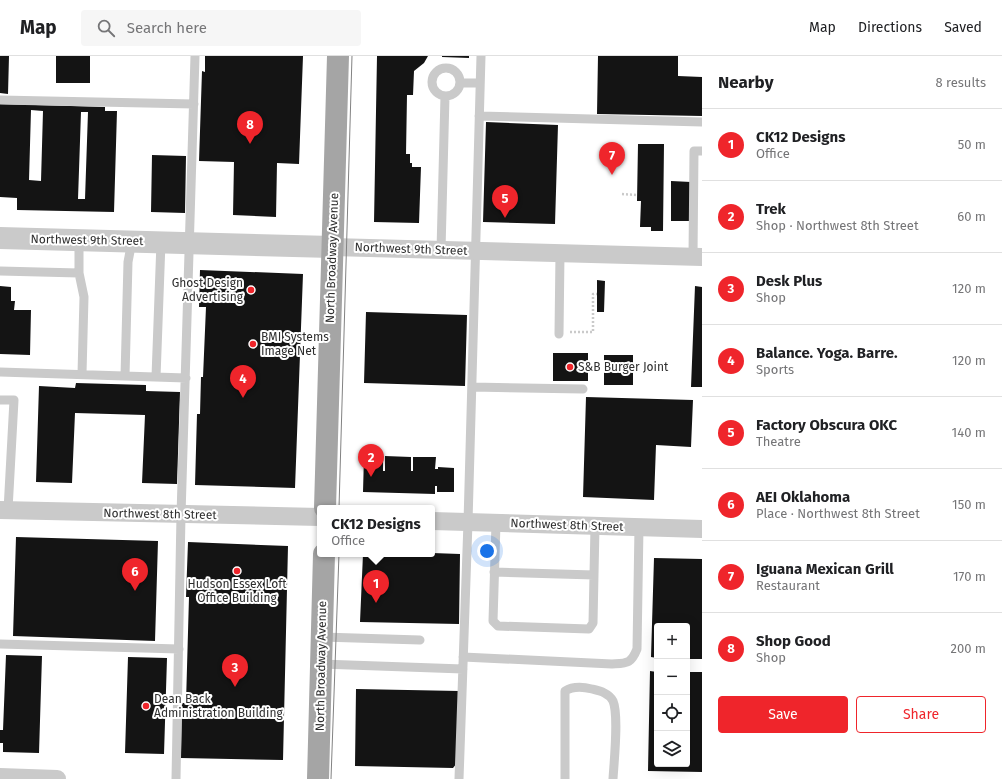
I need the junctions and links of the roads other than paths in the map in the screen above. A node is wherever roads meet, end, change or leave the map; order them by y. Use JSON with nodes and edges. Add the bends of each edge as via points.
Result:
{"nodes":[{"id":1,"x":195,"y":56,"type":"edge"},
{"id":2,"x":338,"y":56,"type":"edge"},
{"id":3,"x":481,"y":56,"type":"edge"},
{"id":4,"x":460,"y":83,"type":"junction"},
{"id":5,"x":480,"y":83,"type":"junction"},
{"id":6,"x":445,"y":96,"type":"junction"},
{"id":7,"x":0,"y":100,"type":"edge"},
{"id":8,"x":194,"y":104,"type":"junction"},
{"id":9,"x":479,"y":116,"type":"junction"},
{"id":10,"x":702,"y":122,"type":"edge"},
{"id":11,"x":702,"y":151,"type":"edge"},
{"id":12,"x":0,"y":238,"type":"edge"},
{"id":13,"x":79,"y":240,"type":"junction"},
{"id":14,"x":132,"y":241,"type":"junction"},
{"id":15,"x":161,"y":241,"type":"junction"},
{"id":16,"x":190,"y":242,"type":"junction"},
{"id":17,"x":332,"y":246,"type":"junction"},
{"id":18,"x":441,"y":250,"type":"junction"},
{"id":19,"x":476,"y":251,"type":"junction"},
{"id":20,"x":560,"y":254,"type":"junction"},
{"id":21,"x":698,"y":257,"type":"edge"},
{"id":22,"x":0,"y":271,"type":"edge"},
{"id":23,"x":79,"y":273,"type":"junction"},
{"id":24,"x":559,"y":334,"type":"dead end"},
{"id":25,"x":0,"y":372,"type":"edge"},
{"id":26,"x":82,"y":374,"type":"junction"},
{"id":27,"x":125,"y":376,"type":"junction"},
{"id":28,"x":156,"y":377,"type":"junction"},
{"id":29,"x":186,"y":378,"type":"junction"},
{"id":30,"x":472,"y":387,"type":"junction"},
{"id":31,"x":582,"y":389,"type":"dead end"},
{"id":32,"x":0,"y":400,"type":"edge"},
{"id":33,"x":325,"y":505,"type":"edge"},
{"id":34,"x":4,"y":510,"type":"edge"},
{"id":35,"x":181,"y":515,"type":"junction"},
{"id":36,"x":317,"y":517,"type":"edge"},
{"id":37,"x":435,"y":521,"type":"edge"},
{"id":38,"x":468,"y":522,"type":"junction"},
{"id":39,"x":496,"y":523,"type":"junction"},
{"id":40,"x":595,"y":526,"type":"junction"},
{"id":41,"x":639,"y":527,"type":"junction"},
{"id":42,"x":702,"y":529,"type":"edge"},
{"id":43,"x":324,"y":557,"type":"edge"},
{"id":44,"x":494,"y":572,"type":"junction"},
{"id":45,"x":594,"y":576,"type":"junction"},
{"id":46,"x":321,"y":637,"type":"junction"},
{"id":47,"x":420,"y":640,"type":"dead end"},
{"id":48,"x":0,"y":644,"type":"edge"},
{"id":49,"x":179,"y":649,"type":"junction"},
{"id":50,"x":463,"y":657,"type":"junction"},
{"id":51,"x":321,"y":664,"type":"junction"},
{"id":52,"x":463,"y":669,"type":"junction"},
{"id":53,"x":0,"y":777,"type":"edge"},
{"id":54,"x":57,"y":779,"type":"edge"},
{"id":55,"x":176,"y":779,"type":"edge"},
{"id":56,"x":318,"y":779,"type":"edge"},
{"id":57,"x":459,"y":779,"type":"edge"},
{"id":58,"x":565,"y":779,"type":"edge"},
{"id":59,"x":613,"y":779,"type":"edge"}],
"edges":[{"from":1,"to":8,"type":"lane"},
{"from":2,"to":17,"type":"main road","name":"North Broadway Avenue"},
{"from":3,"to":5,"type":"lane"},
{"from":4,"to":5,"type":"lane"},
{"from":4,"to":6,"type":"lane","via":[[457,91]]},
{"from":4,"to":6,"type":"lane","via":[[457,74],[449,68],[436,71],[431,80],[432,84],[436,93]]},
{"from":5,"to":9,"type":"lane"},
{"from":6,"to":18,"type":"lane"},
{"from":7,"to":8,"type":"lane"},
{"from":8,"to":16,"type":"lane"},
{"from":9,"to":10,"type":"lane"},
{"from":9,"to":19,"type":"lane"},
{"from":11,"to":21,"type":"lane","via":[[694,151]]},
{"from":12,"to":13,"type":"street","name":"Northwest 9th Street"},
{"from":13,"to":14,"type":"street","name":"Northwest 9th Street"},
{"from":13,"to":23,"type":"lane"},
{"from":14,"to":15,"type":"street","name":"Northwest 9th Street"},
{"from":14,"to":27,"type":"lane","via":[[128,262]]},
{"from":15,"to":16,"type":"street","name":"Northwest 9th Street"},
{"from":15,"to":28,"type":"lane"},
{"from":16,"to":17,"type":"street","name":"Northwest 9th Street"},
{"from":16,"to":29,"type":"lane"},
{"from":17,"to":18,"type":"street","name":"Northwest 9th Street"},
{"from":17,"to":33,"type":"main road","name":"North Broadway Avenue"},
{"from":18,"to":19,"type":"street","name":"Northwest 9th Street"},
{"from":19,"to":20,"type":"street","name":"Northwest 9th Street"},
{"from":19,"to":30,"type":"lane"},
{"from":20,"to":21,"type":"street","name":"Northwest 9th Street"},
{"from":20,"to":24,"type":"lane"},
{"from":22,"to":23,"type":"lane"},
{"from":23,"to":26,"type":"lane","via":[[84,298]]},
{"from":25,"to":26,"type":"lane"},
{"from":26,"to":27,"type":"lane"},
{"from":27,"to":28,"type":"lane"},
{"from":28,"to":29,"type":"lane"},
{"from":29,"to":35,"type":"lane"},
{"from":30,"to":31,"type":"lane"},
{"from":30,"to":38,"type":"lane"},
{"from":32,"to":34,"type":"lane","via":[[14,400]]},
{"from":34,"to":35,"type":"street","name":"Northwest 8th Street"},
{"from":35,"to":36,"type":"street","name":"Northwest 8th Street"},
{"from":35,"to":49,"type":"lane"},
{"from":37,"to":38,"type":"street","name":"Northwest 8th Street"},
{"from":38,"to":39,"type":"street","name":"Northwest 8th Street"},
{"from":38,"to":50,"type":"lane"},
{"from":39,"to":40,"type":"street","name":"Northwest 8th Street"},
{"from":39,"to":44,"type":"lane"},
{"from":40,"to":41,"type":"street","name":"Northwest 8th Street"},
{"from":40,"to":45,"type":"lane"},
{"from":41,"to":42,"type":"street","name":"Northwest 8th Street"},
{"from":41,"to":50,"type":"lane","via":[[637,649],[633,659],[626,663],[612,664]]},
{"from":43,"to":46,"type":"main road","name":"North Broadway Avenue"},
{"from":44,"to":45,"type":"lane"},
{"from":44,"to":45,"type":"lane","via":[[493,621],[498,626],[589,629],[593,623]]},
{"from":46,"to":47,"type":"lane"},
{"from":46,"to":51,"type":"main road","name":"North Broadway Avenue"},
{"from":48,"to":49,"type":"lane"},
{"from":49,"to":55,"type":"lane"},
{"from":50,"to":52,"type":"lane"},
{"from":51,"to":52,"type":"lane"},
{"from":51,"to":56,"type":"main road","name":"North Broadway Avenue"},
{"from":52,"to":57,"type":"lane"},
{"from":53,"to":54,"type":"street"},
{"from":58,"to":59,"type":"lane","via":[[565,691],[569,688],[584,687],[604,692],[613,700],[616,715]]}]}
